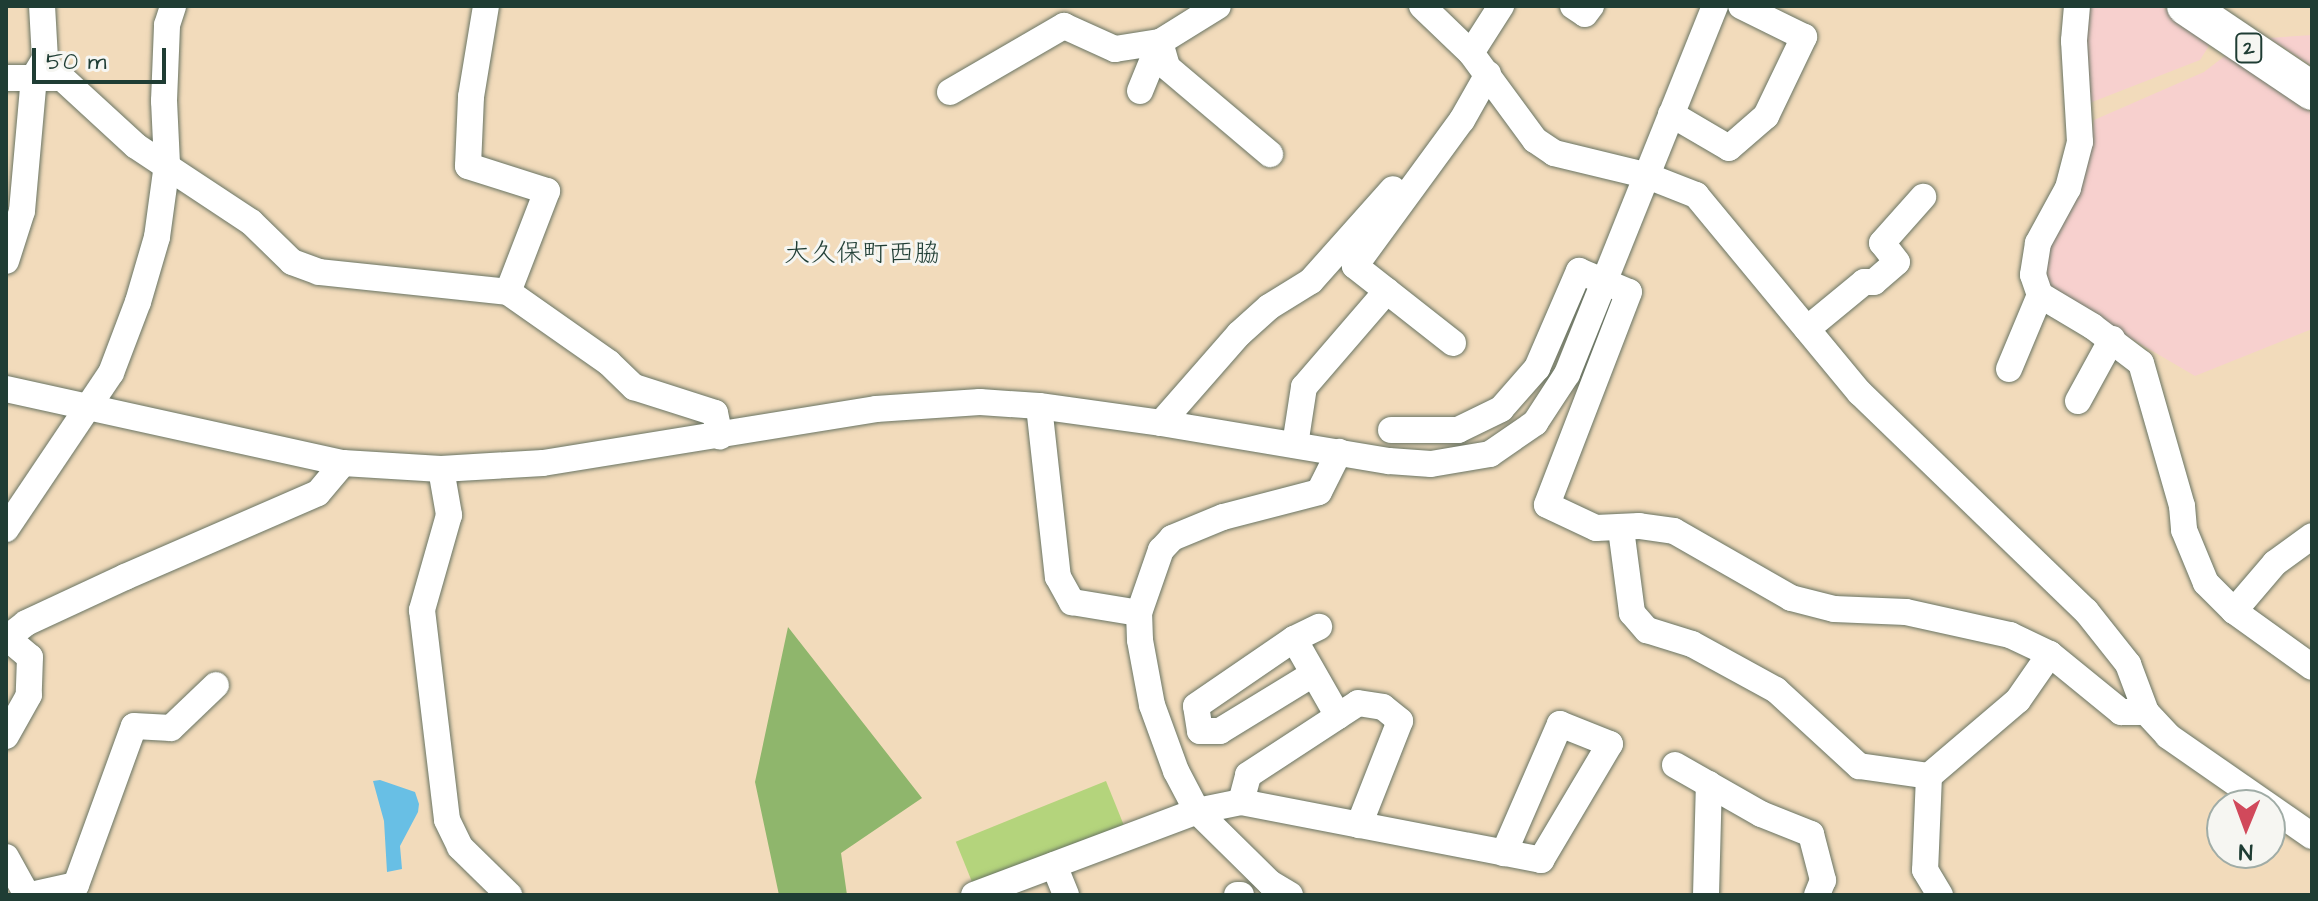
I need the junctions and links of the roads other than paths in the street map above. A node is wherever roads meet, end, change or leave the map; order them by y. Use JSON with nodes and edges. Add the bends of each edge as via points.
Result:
{"nodes":[{"id":1,"x":42,"y":6,"type":"edge"},
{"id":2,"x":173,"y":6,"type":"edge"},
{"id":3,"x":486,"y":6,"type":"edge"},
{"id":4,"x":1218,"y":6,"type":"edge"},
{"id":5,"x":1422,"y":6,"type":"edge"},
{"id":6,"x":1501,"y":6,"type":"edge"},
{"id":7,"x":1573,"y":6,"type":"edge"},
{"id":8,"x":1591,"y":6,"type":"edge"},
{"id":9,"x":1715,"y":6,"type":"edge"},
{"id":10,"x":1741,"y":6,"type":"edge"},
{"id":11,"x":2077,"y":6,"type":"edge"},
{"id":12,"x":2186,"y":6,"type":"edge"},
{"id":13,"x":1160,"y":42,"type":"junction"},
{"id":14,"x":1471,"y":53,"type":"junction"},
{"id":15,"x":1488,"y":74,"type":"junction"},
{"id":16,"x":34,"y":77,"type":"junction"},
{"id":17,"x":6,"y":78,"type":"edge"},
{"id":18,"x":1140,"y":91,"type":"dead end"},
{"id":19,"x":2312,"y":91,"type":"edge"},
{"id":20,"x":950,"y":92,"type":"dead end"},
{"id":21,"x":1671,"y":114,"type":"junction"},
{"id":22,"x":1270,"y":154,"type":"dead end"},
{"id":23,"x":167,"y":164,"type":"junction"},
{"id":24,"x":1645,"y":175,"type":"junction"},
{"id":25,"x":1393,"y":189,"type":"dead end"},
{"id":26,"x":1923,"y":197,"type":"dead end"},
{"id":27,"x":6,"y":261,"type":"edge"},
{"id":28,"x":1603,"y":283,"type":"junction"},
{"id":29,"x":1387,"y":291,"type":"junction"},
{"id":30,"x":508,"y":292,"type":"junction"},
{"id":31,"x":2040,"y":295,"type":"junction"},
{"id":32,"x":1807,"y":329,"type":"junction"},
{"id":33,"x":2112,"y":339,"type":"junction"},
{"id":34,"x":1453,"y":343,"type":"dead end"},
{"id":35,"x":2009,"y":369,"type":"dead end"},
{"id":36,"x":6,"y":389,"type":"edge"},
{"id":37,"x":2078,"y":401,"type":"dead end"},
{"id":38,"x":1039,"y":406,"type":"junction"},
{"id":39,"x":88,"y":407,"type":"junction"},
{"id":40,"x":1161,"y":423,"type":"junction"},
{"id":41,"x":1391,"y":430,"type":"dead end"},
{"id":42,"x":720,"y":436,"type":"junction"},
{"id":43,"x":1295,"y":445,"type":"junction"},
{"id":44,"x":1339,"y":452,"type":"junction"},
{"id":45,"x":343,"y":463,"type":"junction"},
{"id":46,"x":441,"y":469,"type":"junction"},
{"id":47,"x":6,"y":529,"type":"edge"},
{"id":48,"x":1621,"y":529,"type":"junction"},
{"id":49,"x":2312,"y":536,"type":"edge"},
{"id":50,"x":2234,"y":611,"type":"junction"},
{"id":51,"x":1139,"y":613,"type":"junction"},
{"id":52,"x":1319,"y":627,"type":"dead end"},
{"id":53,"x":7,"y":637,"type":"edge"},
{"id":54,"x":1294,"y":639,"type":"junction"},
{"id":55,"x":2050,"y":654,"type":"junction"},
{"id":56,"x":2312,"y":667,"type":"edge"},
{"id":57,"x":1313,"y":674,"type":"junction"},
{"id":58,"x":216,"y":685,"type":"dead end"},
{"id":59,"x":2146,"y":712,"type":"junction"},
{"id":60,"x":1338,"y":716,"type":"junction"},
{"id":61,"x":6,"y":736,"type":"edge"},
{"id":62,"x":1675,"y":765,"type":"dead end"},
{"id":63,"x":1929,"y":776,"type":"junction"},
{"id":64,"x":1709,"y":784,"type":"junction"},
{"id":65,"x":1241,"y":802,"type":"junction"},
{"id":66,"x":1197,"y":811,"type":"junction"},
{"id":67,"x":1359,"y":825,"type":"junction"},
{"id":68,"x":2312,"y":836,"type":"edge"},
{"id":69,"x":1504,"y":853,"type":"junction"},
{"id":70,"x":6,"y":857,"type":"edge"},
{"id":71,"x":1054,"y":865,"type":"junction"},
{"id":72,"x":1713,"y":893,"type":"edge"},
{"id":73,"x":29,"y":895,"type":"edge"},
{"id":74,"x":509,"y":895,"type":"edge"},
{"id":75,"x":974,"y":895,"type":"edge"},
{"id":76,"x":1066,"y":895,"type":"edge"},
{"id":77,"x":1290,"y":895,"type":"edge"},
{"id":78,"x":1817,"y":895,"type":"edge"},
{"id":79,"x":1940,"y":895,"type":"edge"}],
"edges":[{"from":1,"to":16,"type":"street","via":[[45,59]]},
{"from":2,"to":23,"type":"street","via":[[167,25],[164,101]]},
{"from":3,"to":30,"type":"street","via":[[471,97],[468,166],[547,191]]},
{"from":4,"to":13,"type":"street"},
{"from":5,"to":14,"type":"street"},
{"from":6,"to":14,"type":"street"},
{"from":7,"to":8,"type":"street","via":[[1585,14]]},
{"from":9,"to":21,"type":"street"},
{"from":10,"to":21,"type":"street","via":[[1804,37],[1766,116],[1729,148]]},
{"from":11,"to":31,"type":"street","via":[[2080,142],[2068,188],[2038,243],[2033,275]]},
{"from":12,"to":19,"type":"highway","number":"2"},
{"from":13,"to":18,"type":"street"},
{"from":13,"to":20,"type":"street","via":[[1115,49],[1064,26]]},
{"from":13,"to":22,"type":"street","via":[[1167,67]]},
{"from":14,"to":15,"type":"street"},
{"from":15,"to":24,"type":"street","via":[[1535,140],[1554,153]]},
{"from":15,"to":29,"type":"street","via":[[1462,120],[1355,266]]},
{"from":16,"to":17,"type":"street"},
{"from":16,"to":23,"type":"street","via":[[62,78],[109,124]]},
{"from":16,"to":27,"type":"street","via":[[22,211]]},
{"from":21,"to":24,"type":"street"},
{"from":23,"to":30,"type":"street","via":[[305,267]]},
{"from":23,"to":39,"type":"street","via":[[157,237],[138,302],[111,373]]},
{"from":24,"to":28,"type":"street"},
{"from":24,"to":32,"type":"street","via":[[1696,195]]},
{"from":25,"to":40,"type":"street","via":[[1311,281],[1239,334]]},
{"from":26,"to":32,"type":"street","via":[[1882,243],[1897,262]]},
{"from":28,"to":41,"type":"street","via":[[1579,271],[1537,368],[1501,409],[1458,430]]},
{"from":28,"to":44,"type":"street","via":[[1567,374],[1535,423],[1490,454],[1431,464]]},
{"from":28,"to":48,"type":"street","via":[[1629,292],[1547,505],[1596,528]]},
{"from":29,"to":34,"type":"street"},
{"from":29,"to":43,"type":"street","via":[[1304,387]]},
{"from":30,"to":42,"type":"street","via":[[609,363],[634,387],[715,413]]},
{"from":31,"to":33,"type":"street"},
{"from":31,"to":35,"type":"street"},
{"from":32,"to":59,"type":"street","via":[[1860,393],[2086,611],[2128,664]]},
{"from":33,"to":37,"type":"street"},
{"from":33,"to":50,"type":"street","via":[[2141,363],[2196,563],[2206,583]]},
{"from":36,"to":39,"type":"street"},
{"from":38,"to":40,"type":"street"},
{"from":38,"to":42,"type":"street","via":[[980,402],[876,409]]},
{"from":38,"to":51,"type":"street","via":[[1058,577],[1072,602]]},
{"from":39,"to":45,"type":"street"},
{"from":39,"to":47,"type":"street"},
{"from":40,"to":43,"type":"street"},
{"from":42,"to":46,"type":"street","via":[[543,463]]},
{"from":43,"to":44,"type":"street"},
{"from":44,"to":51,"type":"street","via":[[1319,492],[1223,517],[1172,538],[1161,550]]},
{"from":45,"to":46,"type":"street"},
{"from":45,"to":53,"type":"street","via":[[318,493],[111,583]]},
{"from":46,"to":74,"type":"street","via":[[449,515],[422,610],[447,820],[460,847]]},
{"from":48,"to":55,"type":"street","via":[[1674,531],[1791,598],[1834,609],[1906,612],[1987,628]]},
{"from":48,"to":63,"type":"street","via":[[1632,613],[1647,630],[1692,644],[1776,690],[1859,766]]},
{"from":49,"to":50,"type":"street","via":[[2275,563]]},
{"from":50,"to":56,"type":"street"},
{"from":51,"to":66,"type":"street","via":[[1152,705]]},
{"from":52,"to":54,"type":"street"},
{"from":53,"to":61,"type":"street","via":[[30,657],[29,695]]},
{"from":54,"to":57,"type":"street"},
{"from":54,"to":57,"type":"street","via":[[1196,706],[1200,731],[1220,731]]},
{"from":55,"to":59,"type":"street","via":[[2121,712]]},
{"from":55,"to":63,"type":"street","via":[[2018,700]]},
{"from":57,"to":60,"type":"street"},
{"from":58,"to":73,"type":"street","via":[[171,728],[134,726],[76,885]]},
{"from":59,"to":68,"type":"street","via":[[2168,736]]},
{"from":60,"to":65,"type":"street","via":[[1248,775]]},
{"from":60,"to":67,"type":"street","via":[[1358,703],[1383,707],[1400,721]]},
{"from":62,"to":64,"type":"street"},
{"from":63,"to":79,"type":"street","via":[[1925,870]]},
{"from":64,"to":72,"type":"street"},
{"from":64,"to":78,"type":"street","via":[[1761,814],[1811,834],[1823,880]]},
{"from":65,"to":66,"type":"street"},
{"from":65,"to":67,"type":"street"},
{"from":66,"to":71,"type":"street"},
{"from":66,"to":77,"type":"street","via":[[1270,883]]},
{"from":67,"to":69,"type":"street"},
{"from":69,"to":69,"type":"street","via":[[1541,860],[1610,744],[1560,724]]},
{"from":70,"to":73,"type":"street"},
{"from":71,"to":75,"type":"street"},
{"from":71,"to":76,"type":"street"}]}
